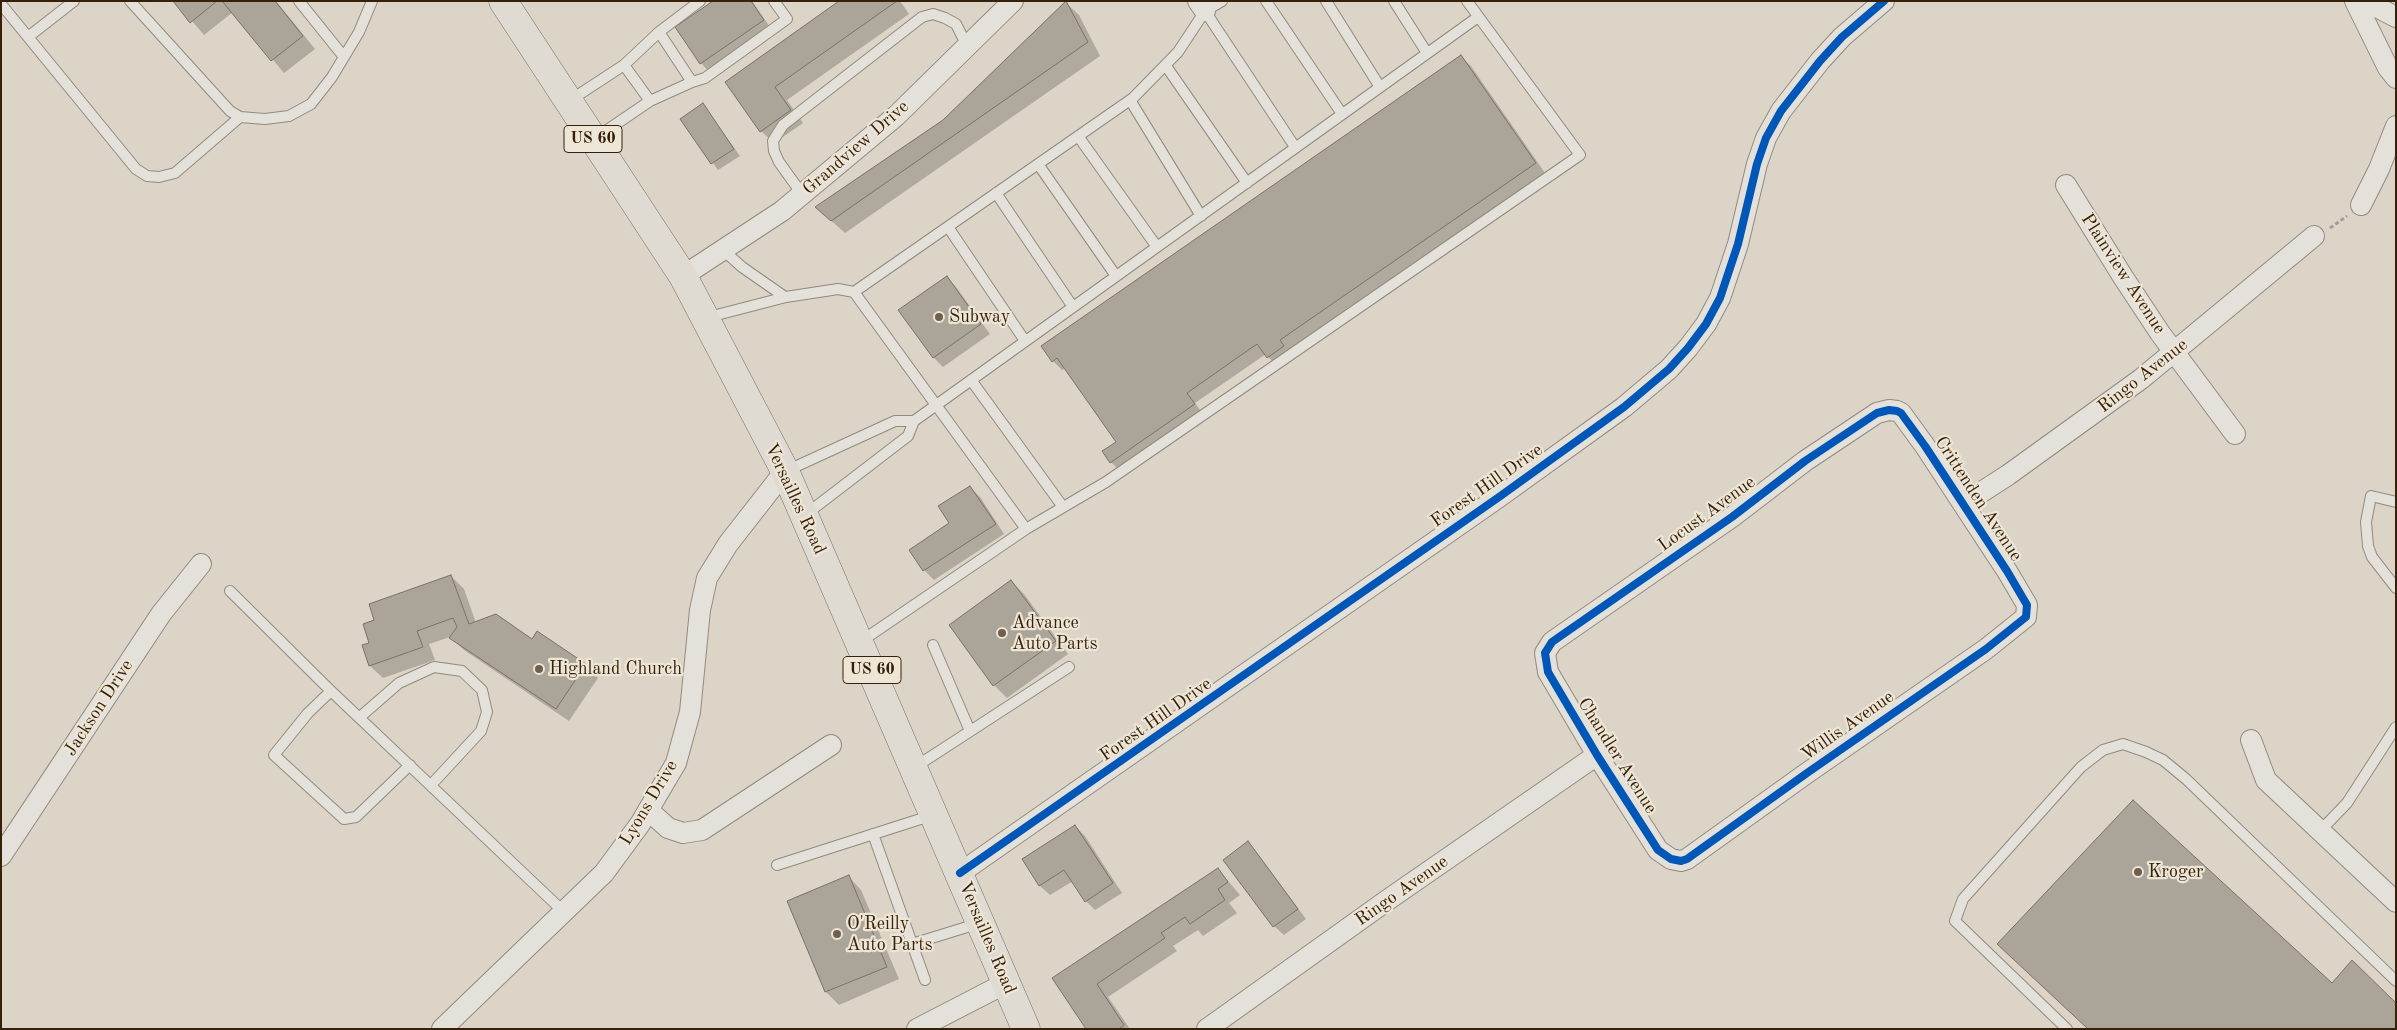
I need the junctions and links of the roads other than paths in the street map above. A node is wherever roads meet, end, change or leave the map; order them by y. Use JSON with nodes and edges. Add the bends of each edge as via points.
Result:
{"nodes":[{"id":1,"x":74,"y":1,"type":"edge"},
{"id":2,"x":130,"y":1,"type":"edge"},
{"id":3,"x":299,"y":1,"type":"edge"},
{"id":4,"x":372,"y":1,"type":"edge"},
{"id":5,"x":503,"y":1,"type":"edge"},
{"id":6,"x":700,"y":1,"type":"edge"},
{"id":7,"x":774,"y":1,"type":"edge"},
{"id":8,"x":1013,"y":1,"type":"edge"},
{"id":9,"x":1266,"y":1,"type":"edge"},
{"id":10,"x":1326,"y":1,"type":"edge"},
{"id":11,"x":1394,"y":1,"type":"edge"},
{"id":12,"x":1467,"y":1,"type":"edge"},
{"id":13,"x":1884,"y":1,"type":"edge"},
{"id":14,"x":2355,"y":1,"type":"edge"},
{"id":15,"x":2365,"y":1,"type":"edge"},
{"id":16,"x":1,"y":4,"type":"edge"},
{"id":17,"x":1208,"y":4,"type":"edge"},
{"id":18,"x":1478,"y":17,"type":"junction"},
{"id":19,"x":2396,"y":17,"type":"edge"},
{"id":20,"x":659,"y":32,"type":"junction"},
{"id":21,"x":28,"y":37,"type":"junction"},
{"id":22,"x":967,"y":46,"type":"junction"},
{"id":23,"x":1427,"y":53,"type":"junction"},
{"id":24,"x":344,"y":56,"type":"junction"},
{"id":25,"x":624,"y":65,"type":"junction"},
{"id":26,"x":1166,"y":66,"type":"junction"},
{"id":27,"x":2396,"y":78,"type":"edge"},
{"id":28,"x":692,"y":82,"type":"junction"},
{"id":29,"x":1380,"y":87,"type":"junction"},
{"id":30,"x":1130,"y":100,"type":"junction"},
{"id":31,"x":650,"y":101,"type":"junction"},
{"id":32,"x":568,"y":102,"type":"junction"},
{"id":33,"x":1342,"y":114,"type":"junction"},
{"id":34,"x":240,"y":117,"type":"junction"},
{"id":35,"x":2396,"y":126,"type":"edge"},
{"id":36,"x":1078,"y":136,"type":"junction"},
{"id":37,"x":593,"y":139,"type":"junction"},
{"id":38,"x":1295,"y":147,"type":"junction"},
{"id":39,"x":1038,"y":164,"type":"junction"},
{"id":40,"x":1247,"y":183,"type":"junction"},
{"id":41,"x":2066,"y":185,"type":"dead end"},
{"id":42,"x":996,"y":193,"type":"junction"},
{"id":43,"x":802,"y":194,"type":"junction"},
{"id":44,"x":2361,"y":205,"type":"road end"},
{"id":45,"x":1201,"y":216,"type":"junction"},
{"id":46,"x":948,"y":227,"type":"junction"},
{"id":47,"x":2314,"y":236,"type":"road end"},
{"id":48,"x":1157,"y":247,"type":"junction"},
{"id":49,"x":723,"y":250,"type":"junction"},
{"id":50,"x":683,"y":276,"type":"junction"},
{"id":51,"x":1116,"y":276,"type":"junction"},
{"id":52,"x":854,"y":292,"type":"junction"},
{"id":53,"x":785,"y":297,"type":"junction"},
{"id":54,"x":1073,"y":307,"type":"junction"},
{"id":55,"x":705,"y":318,"type":"junction"},
{"id":56,"x":1025,"y":341,"type":"junction"},
{"id":57,"x":2174,"y":352,"type":"junction"},
{"id":58,"x":971,"y":380,"type":"junction"},
{"id":59,"x":936,"y":405,"type":"junction"},
{"id":60,"x":1893,"y":410,"type":"joint"},
{"id":61,"x":914,"y":421,"type":"junction"},
{"id":62,"x":2235,"y":434,"type":"dead end"},
{"id":63,"x":785,"y":471,"type":"junction"},
{"id":64,"x":2396,"y":502,"type":"edge"},
{"id":65,"x":1963,"y":504,"type":"junction"},
{"id":66,"x":1063,"y":507,"type":"junction"},
{"id":67,"x":804,"y":515,"type":"junction"},
{"id":68,"x":1026,"y":529,"type":"junction"},
{"id":69,"x":202,"y":564,"type":"dead end"},
{"id":70,"x":2396,"y":588,"type":"edge"},
{"id":71,"x":230,"y":591,"type":"dead end"},
{"id":72,"x":2027,"y":612,"type":"joint"},
{"id":73,"x":860,"y":643,"type":"junction"},
{"id":74,"x":932,"y":645,"type":"dead end"},
{"id":75,"x":1545,"y":653,"type":"joint"},
{"id":76,"x":1069,"y":667,"type":"dead end"},
{"id":77,"x":331,"y":691,"type":"junction"},
{"id":78,"x":360,"y":717,"type":"junction"},
{"id":79,"x":2396,"y":727,"type":"edge"},
{"id":80,"x":970,"y":730,"type":"junction"},
{"id":81,"x":2251,"y":740,"type":"dead end"},
{"id":82,"x":830,"y":745,"type":"dead end"},
{"id":83,"x":1597,"y":755,"type":"junction"},
{"id":84,"x":410,"y":766,"type":"junction"},
{"id":85,"x":914,"y":767,"type":"junction"},
{"id":86,"x":431,"y":785,"type":"junction"},
{"id":87,"x":648,"y":810,"type":"junction"},
{"id":88,"x":934,"y":814,"type":"junction"},
{"id":89,"x":2320,"y":831,"type":"junction"},
{"id":90,"x":873,"y":834,"type":"junction"},
{"id":91,"x":1,"y":856,"type":"edge"},
{"id":92,"x":1681,"y":861,"type":"joint"},
{"id":93,"x":777,"y":865,"type":"dead end"},
{"id":94,"x":960,"y":873,"type":"junction"},
{"id":95,"x":2396,"y":902,"type":"edge"},
{"id":96,"x":564,"y":912,"type":"junction"},
{"id":97,"x":980,"y":923,"type":"junction"},
{"id":98,"x":912,"y":944,"type":"junction"},
{"id":99,"x":925,"y":980,"type":"dead end"},
{"id":100,"x":2396,"y":981,"type":"edge"},
{"id":101,"x":1006,"y":983,"type":"junction"},
{"id":102,"x":442,"y":1029,"type":"edge"},
{"id":103,"x":917,"y":1029,"type":"edge"},
{"id":104,"x":1026,"y":1029,"type":"edge"},
{"id":105,"x":1207,"y":1029,"type":"edge"},
{"id":106,"x":2067,"y":1029,"type":"edge"}],
"edges":[{"from":1,"to":21,"type":"lane"},
{"from":2,"to":34,"type":"lane"},
{"from":3,"to":24,"type":"lane"},
{"from":4,"to":24,"type":"lane"},
{"from":5,"to":32,"type":"highway","name":"Versailles Road","number":"US 60"},
{"from":6,"to":20,"type":"lane"},
{"from":7,"to":28,"type":"lane","via":[[787,19],[705,78]]},
{"from":8,"to":22,"type":"street","name":"Grandview Drive"},
{"from":9,"to":33,"type":"lane"},
{"from":10,"to":29,"type":"lane"},
{"from":11,"to":23,"type":"lane"},
{"from":12,"to":18,"type":"lane"},
{"from":13,"to":94,"type":"street","name":"Forest Hill Drive","via":[[1842,37],[1781,112],[1766,138],[1757,164],[1738,244],[1720,298],[1706,324],[1668,370],[1624,407],[1499,498]]},
{"from":14,"to":27,"type":"street"},
{"from":15,"to":19,"type":"street"},
{"from":16,"to":21,"type":"lane"},
{"from":17,"to":26,"type":"lane"},
{"from":17,"to":38,"type":"lane"},
{"from":18,"to":23,"type":"lane"},
{"from":18,"to":66,"type":"lane","via":[[1580,155],[1106,482]]},
{"from":20,"to":25,"type":"lane"},
{"from":20,"to":28,"type":"lane"},
{"from":21,"to":34,"type":"lane","via":[[136,169],[147,176],[175,173]]},
{"from":22,"to":43,"type":"street","name":"Grandview Drive","via":[[896,116]]},
{"from":22,"to":43,"type":"lane","via":[[956,24],[932,14],[922,17],[782,125],[773,141],[774,151]]},
{"from":23,"to":29,"type":"lane"},
{"from":24,"to":34,"type":"lane","via":[[311,104],[289,116],[266,119]]},
{"from":25,"to":31,"type":"lane"},
{"from":25,"to":32,"type":"lane"},
{"from":26,"to":30,"type":"lane"},
{"from":26,"to":40,"type":"lane"},
{"from":28,"to":31,"type":"lane"},
{"from":29,"to":33,"type":"lane"},
{"from":30,"to":36,"type":"lane"},
{"from":30,"to":45,"type":"lane"},
{"from":31,"to":37,"type":"lane"},
{"from":32,"to":37,"type":"highway","name":"Versailles Road","number":"US 60"},
{"from":33,"to":38,"type":"lane"},
{"from":35,"to":44,"type":"street"},
{"from":36,"to":39,"type":"lane"},
{"from":36,"to":48,"type":"lane"},
{"from":37,"to":50,"type":"highway","name":"Versailles Road","number":"US 60"},
{"from":38,"to":40,"type":"lane"},
{"from":39,"to":42,"type":"lane"},
{"from":39,"to":51,"type":"lane"},
{"from":40,"to":45,"type":"lane"},
{"from":41,"to":57,"type":"street","name":"Plainview Avenue"},
{"from":42,"to":46,"type":"lane"},
{"from":42,"to":54,"type":"lane"},
{"from":43,"to":49,"type":"street","name":"Grandview Drive"},
{"from":45,"to":48,"type":"lane"},
{"from":46,"to":52,"type":"lane"},
{"from":46,"to":56,"type":"lane"},
{"from":47,"to":57,"type":"street","name":"Ringo Avenue"},
{"from":48,"to":51,"type":"lane"},
{"from":49,"to":50,"type":"street","name":"Grandview Drive"},
{"from":49,"to":53,"type":"lane"},
{"from":50,"to":55,"type":"highway","name":"Versailles Road","number":"US 60"},
{"from":51,"to":54,"type":"lane"},
{"from":52,"to":53,"type":"lane","via":[[838,289]]},
{"from":52,"to":59,"type":"lane"},
{"from":53,"to":55,"type":"lane"},
{"from":54,"to":56,"type":"lane"},
{"from":55,"to":63,"type":"highway","name":"Versailles Road","number":"US 60"},
{"from":56,"to":58,"type":"lane"},
{"from":57,"to":62,"type":"street","name":"Plainview Avenue"},
{"from":57,"to":65,"type":"street","name":"Ringo Avenue","via":[[2122,394]]},
{"from":58,"to":59,"type":"lane"},
{"from":58,"to":66,"type":"lane"},
{"from":59,"to":61,"type":"lane"},
{"from":59,"to":68,"type":"lane"},
{"from":60,"to":65,"type":"street","name":"Crittenden Avenue","via":[[1901,413]]},
{"from":60,"to":75,"type":"street","name":"Locust Avenue","via":[[1877,413],[1805,461],[1732,517],[1562,634]]},
{"from":61,"to":63,"type":"lane","via":[[895,420]]},
{"from":61,"to":67,"type":"lane","via":[[908,436]]},
{"from":63,"to":67,"type":"highway","name":"Versailles Road","number":"US 60"},
{"from":63,"to":87,"type":"street","name":"Lyons Drive","via":[[728,544],[707,578],[700,610],[690,712],[676,763]]},
{"from":64,"to":70,"type":"lane","via":[[2370,496],[2366,534],[2372,557]]},
{"from":65,"to":72,"type":"street","name":"Crittenden Avenue","via":[[2012,578],[2027,605]]},
{"from":66,"to":68,"type":"lane"},
{"from":67,"to":73,"type":"highway","name":"Versailles Road","number":"US 60"},
{"from":68,"to":73,"type":"lane"},
{"from":69,"to":91,"type":"street","name":"Jackson Drive","via":[[161,614]]},
{"from":71,"to":77,"type":"lane"},
{"from":72,"to":92,"type":"street","name":"Willis Avenue","via":[[2025,619],[1986,649]]},
{"from":73,"to":85,"type":"highway","name":"Versailles Road","number":"US 60"},
{"from":74,"to":80,"type":"lane"},
{"from":75,"to":83,"type":"street","name":"Chandler Avenue","via":[[1548,672]]},
{"from":76,"to":80,"type":"lane"},
{"from":77,"to":78,"type":"lane"},
{"from":77,"to":84,"type":"lane","via":[[308,713],[274,755],[344,819],[356,817]]},
{"from":78,"to":84,"type":"lane"},
{"from":78,"to":86,"type":"lane","via":[[399,683],[434,667],[462,671],[482,690],[487,712],[481,731]]},
{"from":79,"to":89,"type":"lane","via":[[2347,803]]},
{"from":80,"to":85,"type":"lane"},
{"from":81,"to":89,"type":"street","via":[[2266,780]]},
{"from":82,"to":87,"type":"street","via":[[702,830],[683,833],[668,828]]},
{"from":83,"to":92,"type":"street","name":"Chandler Avenue","via":[[1658,850]]},
{"from":83,"to":105,"type":"street","name":"Ringo Avenue"},
{"from":84,"to":86,"type":"lane"},
{"from":85,"to":88,"type":"highway","name":"Versailles Road","number":"US 60"},
{"from":86,"to":96,"type":"lane"},
{"from":87,"to":96,"type":"street","name":"Lyons Drive","via":[[604,873]]},
{"from":88,"to":90,"type":"lane"},
{"from":88,"to":94,"type":"highway","name":"Versailles Road","number":"US 60"},
{"from":89,"to":95,"type":"street"},
{"from":90,"to":93,"type":"lane"},
{"from":90,"to":98,"type":"lane"},
{"from":94,"to":97,"type":"highway","name":"Versailles Road","number":"US 60"},
{"from":96,"to":102,"type":"street","name":"Lyons Drive"},
{"from":97,"to":98,"type":"lane"},
{"from":97,"to":101,"type":"highway","name":"Versailles Road","number":"US 60"},
{"from":98,"to":99,"type":"lane"},
{"from":100,"to":106,"type":"lane","via":[[2186,779],[2163,760],[2123,744],[2104,750],[2081,767],[1963,899],[1955,921]]},
{"from":101,"to":103,"type":"street"},
{"from":101,"to":104,"type":"highway","name":"Versailles Road","number":"US 60"}]}
